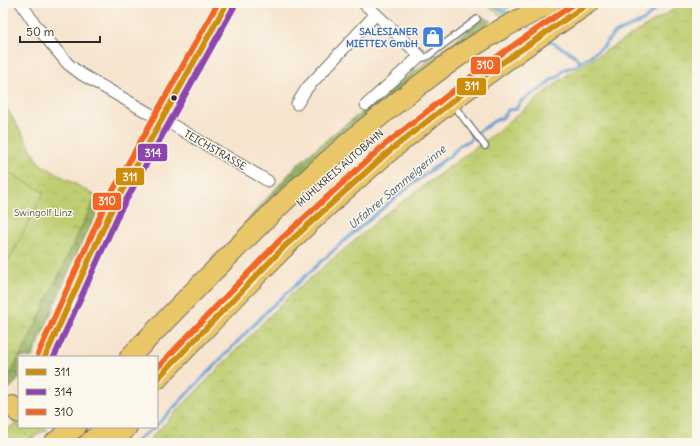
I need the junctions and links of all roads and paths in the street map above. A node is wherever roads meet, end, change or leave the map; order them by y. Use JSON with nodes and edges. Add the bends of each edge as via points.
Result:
{"nodes":[{"id":1,"x":227,"y":3,"type":"edge"},
{"id":2,"x":363,"y":3,"type":"edge"},
{"id":3,"x":589,"y":3,"type":"edge"},
{"id":4,"x":26,"y":5,"type":"edge"},
{"id":5,"x":544,"y":8,"type":"edge"},
{"id":6,"x":376,"y":14,"type":"junction"},
{"id":7,"x":477,"y":19,"type":"dead end"},
{"id":8,"x":506,"y":31,"type":"junction"},
{"id":9,"x":420,"y":56,"type":"junction"},
{"id":10,"x":451,"y":102,"type":"junction"},
{"id":11,"x":297,"y":104,"type":"dead end"},
{"id":12,"x":366,"y":105,"type":"dead end"},
{"id":13,"x":162,"y":120,"type":"junction"},
{"id":14,"x":485,"y":146,"type":"dead end"},
{"id":15,"x":268,"y":181,"type":"dead end"},
{"id":16,"x":45,"y":356,"type":"edge"},
{"id":17,"x":131,"y":356,"type":"edge"},
{"id":18,"x":150,"y":356,"type":"edge"},
{"id":19,"x":158,"y":378,"type":"edge"},
{"id":20,"x":75,"y":428,"type":"edge"},
{"id":21,"x":107,"y":428,"type":"edge"},
{"id":22,"x":126,"y":428,"type":"edge"},
{"id":23,"x":54,"y":443,"type":"edge"},
{"id":24,"x":89,"y":443,"type":"edge"},
{"id":25,"x":113,"y":443,"type":"edge"}],
"edges":[{"from":1,"to":13,"type":"main road"},
{"from":2,"to":6,"type":"street"},
{"from":3,"to":10,"type":"highway","name":"MÜHLKREIS AUTOBAHN","via":[[496,67]]},
{"from":4,"to":13,"type":"street","name":"TEICHSTRASSE","via":[[37,27],[74,69]]},
{"from":5,"to":8,"type":"highway"},
{"from":6,"to":9,"type":"street"},
{"from":6,"to":11,"type":"street","via":[[307,88]]},
{"from":7,"to":9,"type":"lane","via":[[427,57]]},
{"from":8,"to":17,"type":"highway","via":[[484,39],[438,71],[340,149],[260,224]]},
{"from":8,"to":18,"type":"highway","name":"MÜHLKREIS AUTOBAHN","via":[[339,168],[268,233]]},
{"from":9,"to":12,"type":"street"},
{"from":10,"to":14,"type":"lane"},
{"from":10,"to":19,"type":"highway","name":"MÜHLKREIS AUTOBAHN","via":[[387,153],[321,212]]},
{"from":13,"to":15,"type":"street","name":"TEICHSTRASSE"},
{"from":13,"to":16,"type":"main road","via":[[113,207]]},
{"from":20,"to":23,"type":"highway"},
{"from":21,"to":24,"type":"highway"},
{"from":22,"to":25,"type":"highway"}]}
